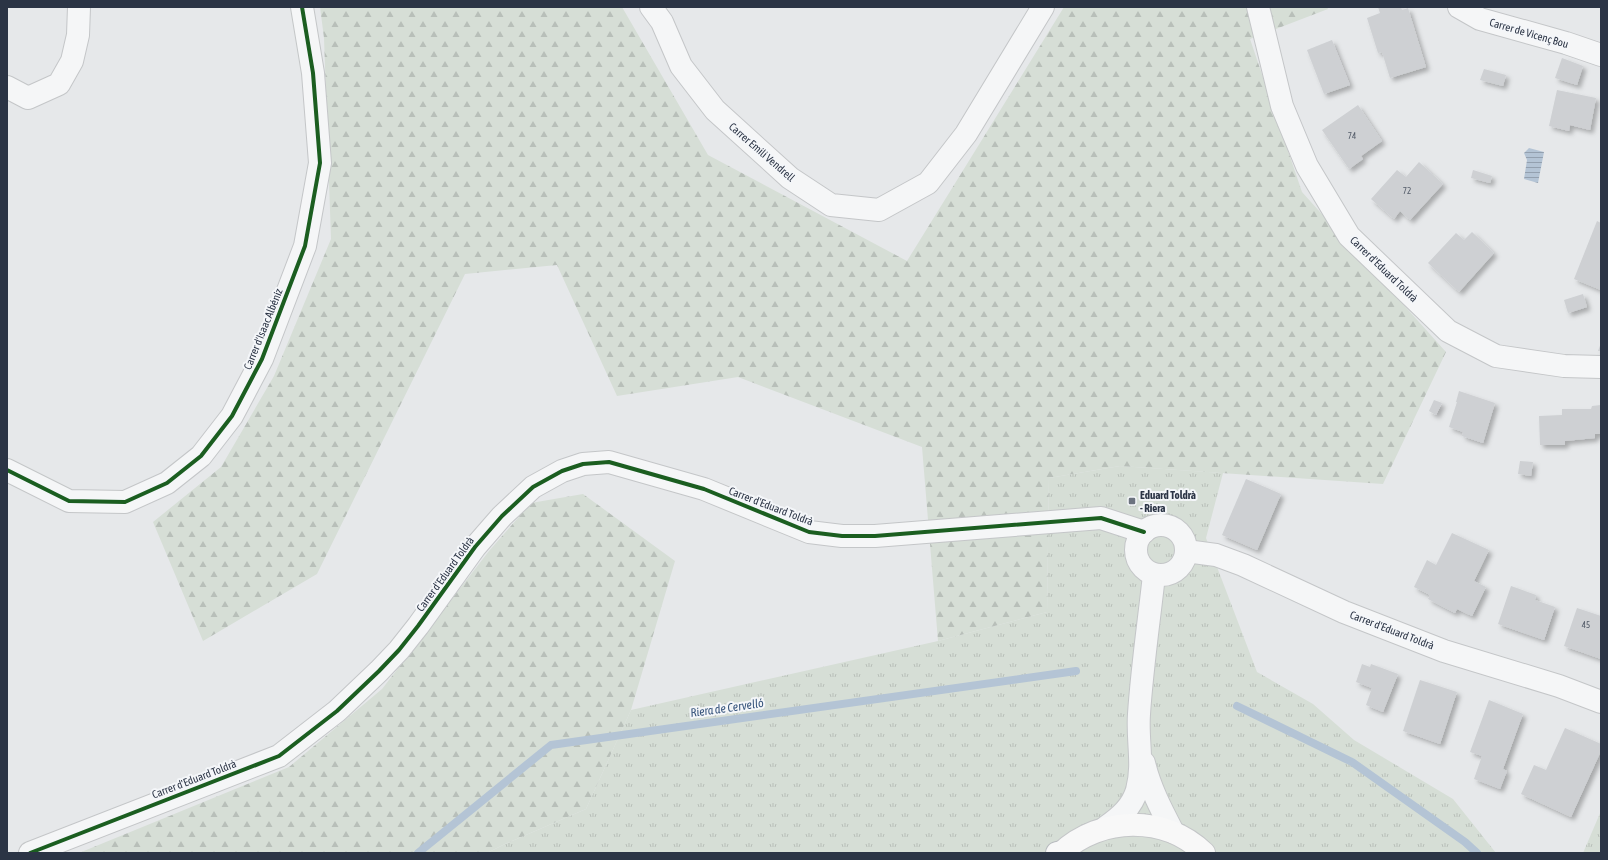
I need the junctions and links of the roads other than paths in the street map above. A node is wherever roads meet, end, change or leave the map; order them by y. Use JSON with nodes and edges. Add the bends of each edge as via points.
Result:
{"nodes":[{"id":1,"x":79,"y":7,"type":"edge"},
{"id":2,"x":302,"y":7,"type":"edge"},
{"id":3,"x":650,"y":7,"type":"edge"},
{"id":4,"x":1043,"y":7,"type":"edge"},
{"id":5,"x":1258,"y":7,"type":"edge"},
{"id":6,"x":1459,"y":7,"type":"edge"},
{"id":7,"x":1601,"y":55,"type":"edge"},
{"id":8,"x":7,"y":87,"type":"edge"},
{"id":9,"x":1601,"y":367,"type":"edge"},
{"id":10,"x":7,"y":470,"type":"edge"},
{"id":11,"x":1144,"y":532,"type":"junction"},
{"id":12,"x":1186,"y":551,"type":"junction"},
{"id":13,"x":1154,"y":575,"type":"junction"},
{"id":14,"x":1601,"y":702,"type":"edge"},
{"id":15,"x":1141,"y":752,"type":"junction"},
{"id":16,"x":1106,"y":827,"type":"junction"},
{"id":17,"x":1173,"y":832,"type":"junction"},
{"id":18,"x":30,"y":853,"type":"edge"},
{"id":19,"x":1060,"y":853,"type":"edge"},
{"id":20,"x":1204,"y":853,"type":"edge"}],
"edges":[{"from":1,"to":8,"type":"street","via":[[78,35],[72,61],[59,84],[28,98]]},
{"from":2,"to":10,"type":"street","name":"Carrer d'Isaac Albéniz","via":[[313,73],[320,163],[305,246],[262,359],[232,416],[201,456],[167,483],[125,502],[69,501]]},
{"from":3,"to":4,"type":"street","name":"Carrer Emili Vendrell","via":[[662,22],[681,66],[715,110],[790,178],[831,205],[879,210],[928,183],[966,134]]},
{"from":5,"to":9,"type":"street","name":"Carrer d'Eduard Toldrà","via":[[1282,106],[1307,166],[1349,236],[1448,331],[1496,356],[1564,366]]},
{"from":6,"to":7,"type":"street","name":"Carrer de Vicenç Bou","via":[[1480,19]]},
{"from":11,"to":12,"type":"street","via":[[1153,526],[1170,527],[1182,536]]},
{"from":11,"to":13,"type":"street","via":[[1138,539],[1136,555],[1140,564]]},
{"from":11,"to":18,"type":"street","name":"Carrer d'Eduard Toldrà","via":[[1101,518],[875,536],[842,536],[809,532],[704,489],[609,462],[583,464],[562,470],[533,487],[502,516],[475,547],[400,650],[380,671],[337,711],[279,756]]},
{"from":12,"to":13,"type":"street","via":[[1185,560],[1178,570],[1161,576]]},
{"from":12,"to":14,"type":"street","name":"Carrer d'Eduard Toldrà","via":[[1216,555],[1244,565],[1344,612],[1437,648],[1559,686]]},
{"from":13,"to":15,"type":"street","via":[[1139,716]]},
{"from":15,"to":16,"type":"street","via":[[1136,792],[1121,816]]},
{"from":15,"to":17,"type":"street","via":[[1149,783]]},
{"from":16,"to":17,"type":"street","via":[[1153,826]]},
{"from":16,"to":19,"type":"street","via":[[1078,840]]},
{"from":17,"to":20,"type":"street","via":[[1195,844]]}]}
